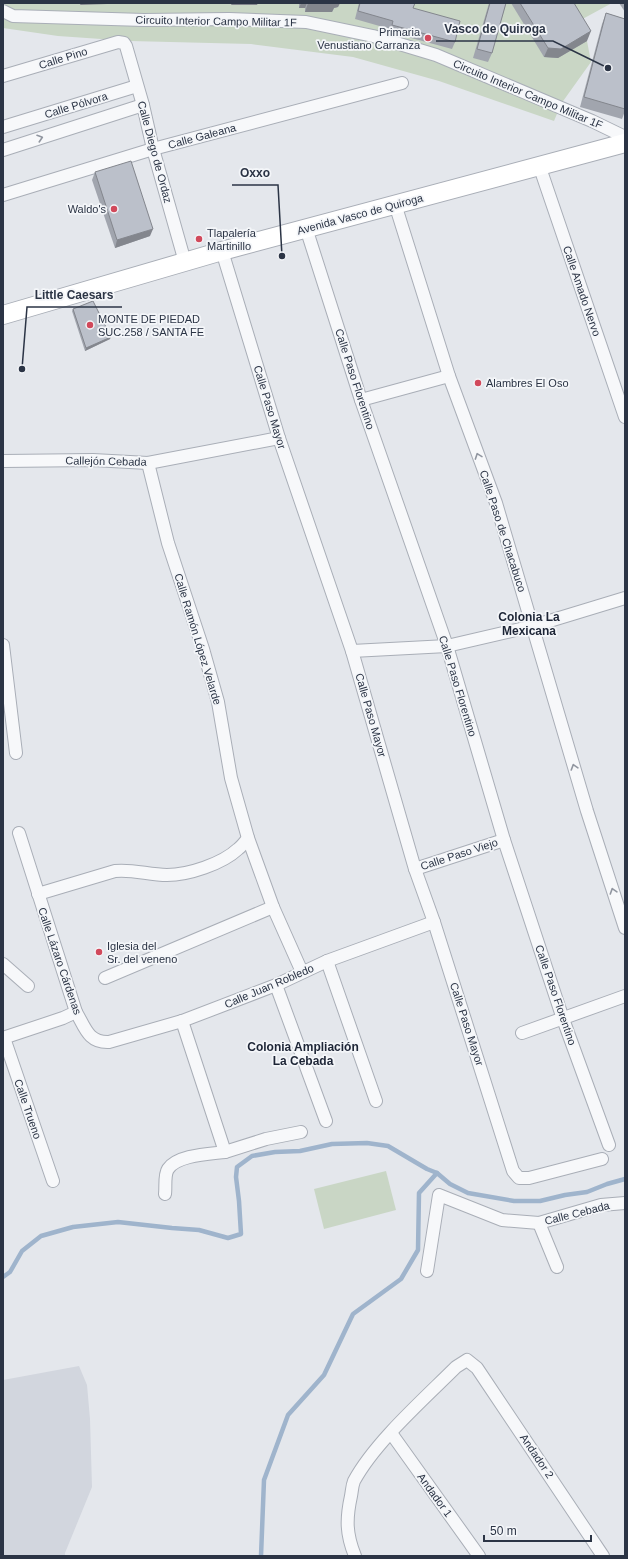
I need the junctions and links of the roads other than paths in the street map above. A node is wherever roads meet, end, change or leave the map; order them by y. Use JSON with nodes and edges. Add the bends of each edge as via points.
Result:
{"nodes":[{"id":1,"x":3,"y":11,"type":"edge"},
{"id":2,"x":124,"y":43,"type":"joint"},
{"id":3,"x":3,"y":76,"type":"edge"},
{"id":4,"x":402,"y":83,"type":"dead end"},
{"id":5,"x":137,"y":86,"type":"junction"},
{"id":6,"x":143,"y":105,"type":"junction"},
{"id":7,"x":8,"y":126,"type":"edge"},
{"id":8,"x":625,"y":137,"type":"edge"},
{"id":9,"x":625,"y":143,"type":"edge"},
{"id":10,"x":21,"y":144,"type":"junction"},
{"id":11,"x":153,"y":149,"type":"junction"},
{"id":12,"x":3,"y":150,"type":"edge"},
{"id":13,"x":539,"y":165,"type":"junction"},
{"id":14,"x":3,"y":195,"type":"edge"},
{"id":15,"x":395,"y":204,"type":"junction"},
{"id":16,"x":306,"y":228,"type":"junction"},
{"id":17,"x":222,"y":251,"type":"junction"},
{"id":18,"x":185,"y":262,"type":"junction"},
{"id":19,"x":3,"y":315,"type":"edge"},
{"id":20,"x":449,"y":376,"type":"junction"},
{"id":21,"x":361,"y":400,"type":"junction"},
{"id":22,"x":625,"y":417,"type":"edge"},
{"id":23,"x":279,"y":438,"type":"junction"},
{"id":24,"x":3,"y":461,"type":"edge"},
{"id":25,"x":148,"y":463,"type":"junction"},
{"id":26,"x":625,"y":598,"type":"edge"},
{"id":27,"x":533,"y":626,"type":"junction"},
{"id":28,"x":3,"y":645,"type":"edge"},
{"id":29,"x":447,"y":646,"type":"junction"},
{"id":30,"x":352,"y":651,"type":"junction"},
{"id":31,"x":16,"y":753,"type":"dead end"},
{"id":32,"x":19,"y":833,"type":"dead end"},
{"id":33,"x":248,"y":838,"type":"junction"},
{"id":34,"x":504,"y":840,"type":"junction"},
{"id":35,"x":415,"y":869,"type":"junction"},
{"id":36,"x":38,"y":894,"type":"junction"},
{"id":37,"x":273,"y":906,"type":"junction"},
{"id":38,"x":434,"y":922,"type":"junction"},
{"id":39,"x":625,"y":928,"type":"edge"},
{"id":40,"x":327,"y":961,"type":"junction"},
{"id":41,"x":3,"y":964,"type":"edge"},
{"id":42,"x":302,"y":972,"type":"junction"},
{"id":43,"x":105,"y":978,"type":"dead end"},
{"id":44,"x":276,"y":985,"type":"junction"},
{"id":45,"x":28,"y":986,"type":"dead end"},
{"id":46,"x":625,"y":996,"type":"edge"},
{"id":47,"x":76,"y":1012,"type":"junction"},
{"id":48,"x":563,"y":1019,"type":"junction"},
{"id":49,"x":182,"y":1021,"type":"junction"},
{"id":50,"x":522,"y":1033,"type":"dead end"},
{"id":51,"x":3,"y":1038,"type":"edge"},
{"id":52,"x":101,"y":1042,"type":"joint"},
{"id":53,"x":376,"y":1101,"type":"dead end"},
{"id":54,"x":326,"y":1121,"type":"dead end"},
{"id":55,"x":301,"y":1132,"type":"dead end"},
{"id":56,"x":609,"y":1145,"type":"dead end"},
{"id":57,"x":225,"y":1152,"type":"junction"},
{"id":58,"x":602,"y":1159,"type":"dead end"},
{"id":59,"x":53,"y":1180,"type":"dead end"},
{"id":60,"x":165,"y":1194,"type":"dead end"},
{"id":61,"x":624,"y":1206,"type":"edge"},
{"id":62,"x":539,"y":1223,"type":"junction"},
{"id":63,"x":557,"y":1267,"type":"dead end"},
{"id":64,"x":427,"y":1271,"type":"dead end"},
{"id":65,"x":390,"y":1433,"type":"junction"},
{"id":66,"x":355,"y":1556,"type":"edge"},
{"id":67,"x":479,"y":1556,"type":"edge"},
{"id":68,"x":604,"y":1556,"type":"edge"}],
"edges":[{"from":1,"to":8,"type":"street","name":"Circuito Interior Campo Militar 1F","via":[[13,16],[306,22],[373,36],[436,55]]},
{"from":2,"to":3,"type":"street","name":"Calle Pino","via":[[118,42]]},
{"from":2,"to":5,"type":"street","name":"Calle Diego de Ordaz"},
{"from":4,"to":11,"type":"street","name":"Calle Galeana"},
{"from":5,"to":6,"type":"street","name":"Calle Diego de Ordaz"},
{"from":5,"to":7,"type":"street","name":"Calle Pólvora"},
{"from":10,"to":6,"type":"street","name":"Calle Pólvora","one_way":true},
{"from":6,"to":11,"type":"street","name":"Calle Diego de Ordaz"},
{"from":7,"to":10,"type":"street","name":"Calle Pólvora"},
{"from":9,"to":13,"type":"main road","name":"Avenida Vasco de Quiroga"},
{"from":10,"to":12,"type":"street","name":"Calle Pólvora"},
{"from":11,"to":14,"type":"street","name":"Calle Galeana"},
{"from":11,"to":18,"type":"street","name":"Calle Diego de Ordaz"},
{"from":13,"to":15,"type":"main road","name":"Avenida Vasco de Quiroga"},
{"from":13,"to":22,"type":"street","name":"Calle Amado Nervo"},
{"from":15,"to":16,"type":"main road","name":"Avenida Vasco de Quiroga"},
{"from":15,"to":20,"type":"street","name":"Calle Paso de Chacabuco"},
{"from":16,"to":17,"type":"main road","name":"Avenida Vasco de Quiroga"},
{"from":16,"to":21,"type":"street","name":"Calle Paso Florentino"},
{"from":17,"to":18,"type":"main road","name":"Avenida Vasco de Quiroga"},
{"from":17,"to":23,"type":"street","name":"Calle Paso Mayor"},
{"from":18,"to":19,"type":"main road","name":"Avenida Vasco de Quiroga"},
{"from":20,"to":21,"type":"street"},
{"from":27,"to":20,"type":"street","name":"Calle Paso de Chacabuco","one_way":true,"via":[[496,504]]},
{"from":21,"to":29,"type":"street","name":"Calle Paso Florentino"},
{"from":23,"to":25,"type":"street","name":"Callejón Cebada"},
{"from":23,"to":30,"type":"street","name":"Calle Paso Mayor"},
{"from":24,"to":25,"type":"street","name":"Callejón Cebada","via":[[93,460]]},
{"from":25,"to":33,"type":"street","name":"Calle Ramón López Velarde","via":[[168,543],[218,702],[231,778]]},
{"from":26,"to":27,"type":"street"},
{"from":27,"to":29,"type":"street"},
{"from":39,"to":27,"type":"street","name":"Calle Paso de Chacabuco","one_way":true,"via":[[587,811]]},
{"from":28,"to":31,"type":"street"},
{"from":29,"to":30,"type":"street"},
{"from":29,"to":34,"type":"street","name":"Calle Paso Florentino"},
{"from":30,"to":35,"type":"street","name":"Calle Paso Mayor"},
{"from":32,"to":36,"type":"street","name":"Calle Lázaro Cárdenas"},
{"from":33,"to":36,"type":"street","via":[[237,850],[222,860],[203,868],[166,875],[115,871]]},
{"from":33,"to":37,"type":"street","name":"Calle Ramón López Velarde"},
{"from":34,"to":35,"type":"street","name":"Calle Paso Viejo"},
{"from":34,"to":48,"type":"street","name":"Calle Paso Florentino"},
{"from":35,"to":38,"type":"street","name":"Calle Paso Mayor"},
{"from":36,"to":47,"type":"street","name":"Calle Lázaro Cárdenas"},
{"from":37,"to":42,"type":"street","name":"Calle Ramón López Velarde"},
{"from":37,"to":43,"type":"street"},
{"from":38,"to":40,"type":"street","name":"Calle Juan Robledo"},
{"from":38,"to":58,"type":"street","name":"Calle Paso Mayor","via":[[513,1171],[519,1178],[529,1178]]},
{"from":40,"to":42,"type":"street","name":"Calle Juan Robledo"},
{"from":40,"to":53,"type":"street"},
{"from":41,"to":45,"type":"street"},
{"from":42,"to":44,"type":"street","name":"Calle Juan Robledo"},
{"from":44,"to":49,"type":"street","name":"Calle Juan Robledo"},
{"from":44,"to":54,"type":"street"},
{"from":46,"to":48,"type":"street"},
{"from":47,"to":51,"type":"street"},
{"from":47,"to":52,"type":"street","name":"Calle Lázaro Cárdenas","via":[[90,1036]]},
{"from":48,"to":50,"type":"street"},
{"from":48,"to":56,"type":"street","name":"Calle Paso Florentino"},
{"from":49,"to":52,"type":"street","name":"Calle Juan Robledo","via":[[109,1042]]},
{"from":49,"to":57,"type":"street"},
{"from":51,"to":59,"type":"street","name":"Calle Trueno"},
{"from":55,"to":57,"type":"street","via":[[266,1138]]},
{"from":57,"to":60,"type":"street","via":[[197,1155],[174,1163],[167,1170]]},
{"from":61,"to":62,"type":"street","name":"Calle Cebada","via":[[601,1205]]},
{"from":62,"to":63,"type":"street"},
{"from":62,"to":64,"type":"street","name":"Calle Cebada","via":[[502,1220],[438,1195]]},
{"from":65,"to":66,"type":"street","via":[[354,1483],[347,1514],[349,1541]]},
{"from":65,"to":67,"type":"street","name":"Andador 1"},
{"from":65,"to":68,"type":"street","name":"Andador 2","via":[[456,1367],[467,1360],[478,1368]]}]}
